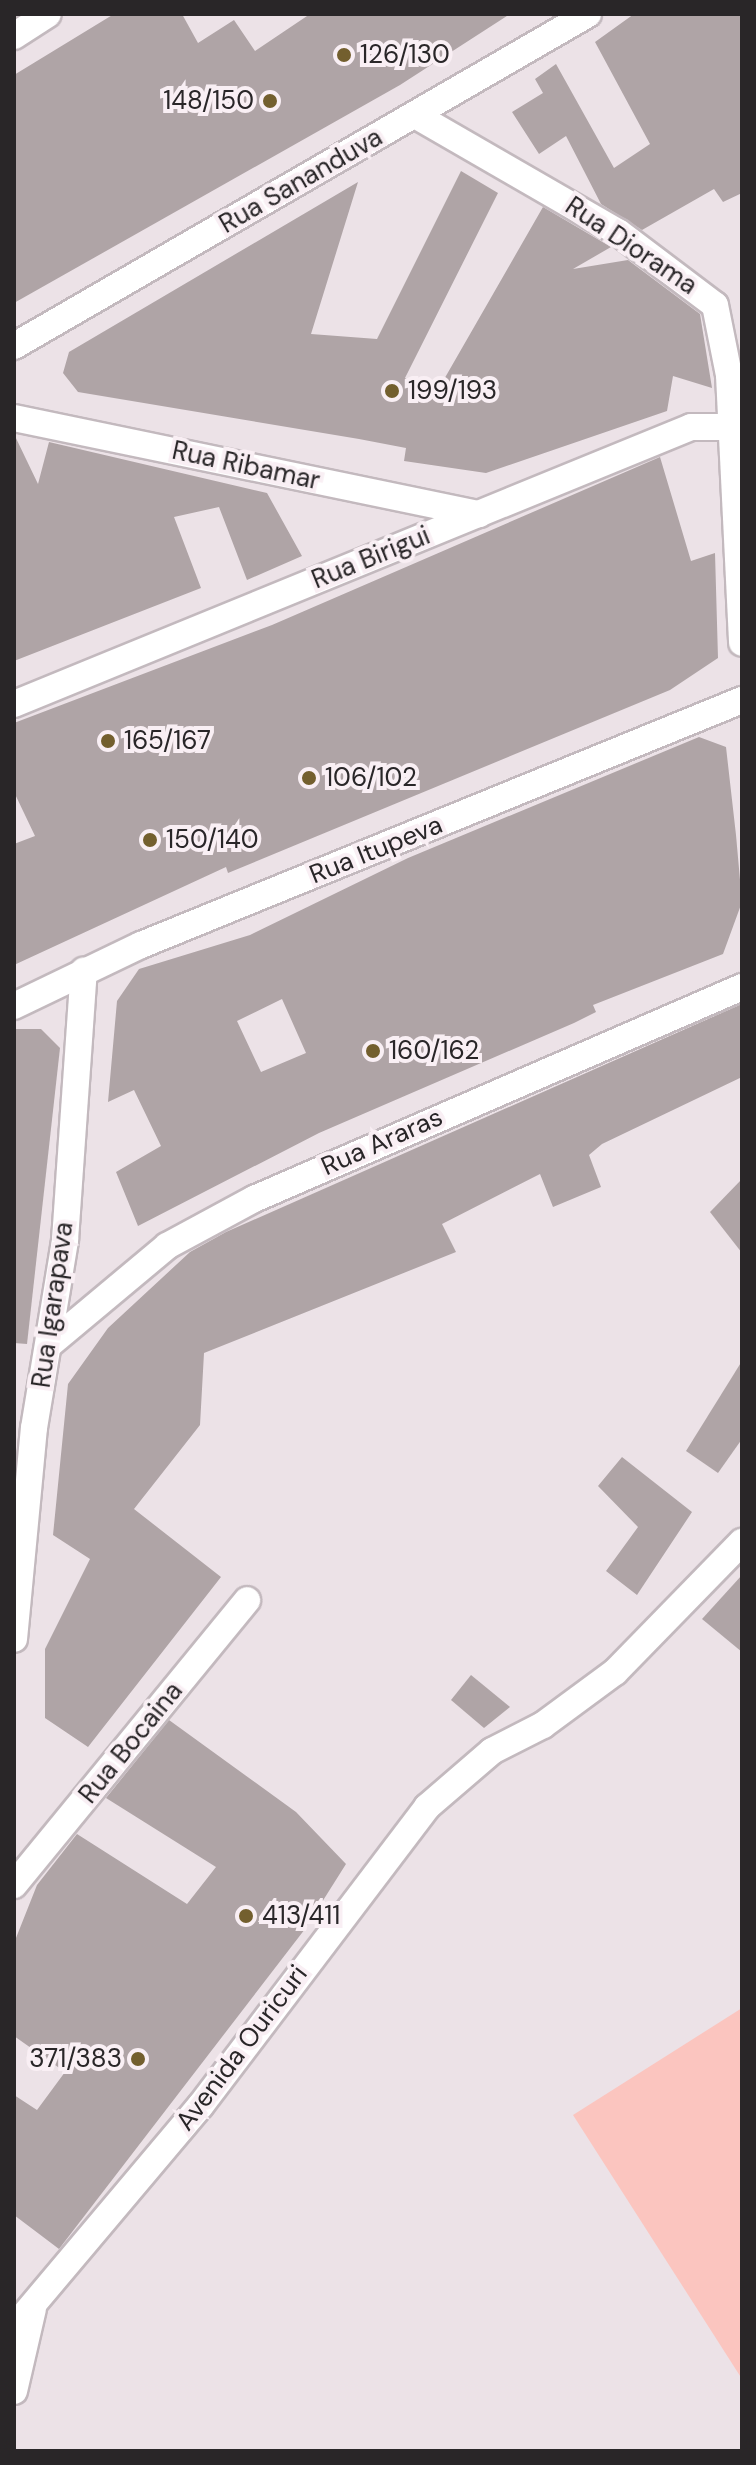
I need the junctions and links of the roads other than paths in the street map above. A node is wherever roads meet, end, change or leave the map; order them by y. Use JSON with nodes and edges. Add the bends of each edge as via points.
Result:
{"nodes":[{"id":1,"x":48,"y":14,"type":"edge"},
{"id":2,"x":588,"y":14,"type":"edge"},
{"id":3,"x":14,"y":36,"type":"edge"},
{"id":4,"x":415,"y":115,"type":"junction"},
{"id":5,"x":14,"y":346,"type":"edge"},
{"id":6,"x":14,"y":418,"type":"edge"},
{"id":7,"x":731,"y":427,"type":"junction"},
{"id":8,"x":479,"y":514,"type":"junction"},
{"id":9,"x":742,"y":643,"type":"edge"},
{"id":10,"x":742,"y":700,"type":"edge"},
{"id":11,"x":14,"y":704,"type":"edge"},
{"id":12,"x":84,"y":971,"type":"junction"},
{"id":13,"x":742,"y":987,"type":"edge"},
{"id":14,"x":14,"y":1006,"type":"edge"},
{"id":15,"x":50,"y":1344,"type":"junction"},
{"id":16,"x":34,"y":1428,"type":"junction"},
{"id":17,"x":14,"y":1454,"type":"edge"},
{"id":18,"x":742,"y":1542,"type":"edge"},
{"id":19,"x":247,"y":1600,"type":"dead end"},
{"id":20,"x":14,"y":1639,"type":"edge"},
{"id":21,"x":14,"y":1885,"type":"edge"},
{"id":22,"x":24,"y":2318,"type":"edge"},
{"id":23,"x":14,"y":2391,"type":"edge"}],
"edges":[{"from":1,"to":3,"type":"street"},
{"from":2,"to":4,"type":"street","name":"Rua Sananduva"},
{"from":4,"to":5,"type":"street","name":"Rua Sananduva"},
{"from":4,"to":7,"type":"street","name":"Rua Diorama","via":[[618,232],[715,305],[725,330]]},
{"from":6,"to":8,"type":"street","name":"Rua Ribamar"},
{"from":7,"to":8,"type":"street","name":"Rua Birigui","via":[[691,427]]},
{"from":7,"to":9,"type":"street","name":"Rua Diorama"},
{"from":8,"to":11,"type":"street","name":"Rua Birigui"},
{"from":10,"to":12,"type":"street","name":"Rua Itupeva"},
{"from":12,"to":14,"type":"street","name":"Rua Itupeva"},
{"from":12,"to":15,"type":"street","name":"Rua Igarapava","via":[[65,1240]]},
{"from":13,"to":15,"type":"street","name":"Rua Araras","via":[[254,1199],[167,1246]]},
{"from":15,"to":16,"type":"street","name":"Rua Igarapava"},
{"from":16,"to":17,"type":"street"},
{"from":16,"to":20,"type":"street","name":"Rua Igarapava"},
{"from":18,"to":22,"type":"street","name":"Avenida Ouricuri","via":[[615,1672],[492,1751],[427,1807],[201,2105]]},
{"from":19,"to":21,"type":"street","name":"Rua Bocaina"},
{"from":22,"to":23,"type":"street"}]}
